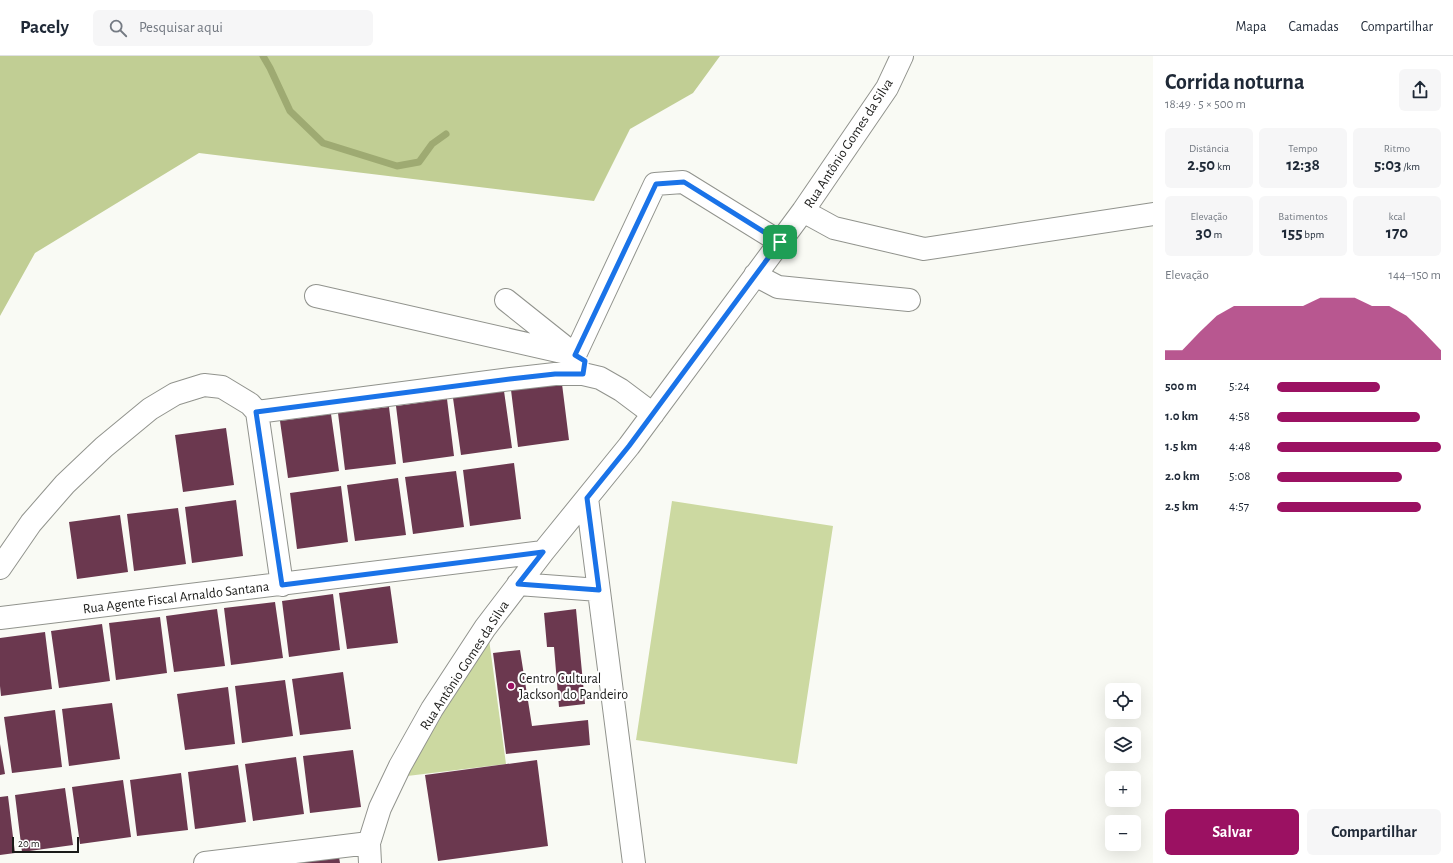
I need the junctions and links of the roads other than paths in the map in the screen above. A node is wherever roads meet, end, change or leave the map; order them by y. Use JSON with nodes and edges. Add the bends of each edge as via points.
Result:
{"nodes":[{"id":1,"x":902,"y":56,"type":"edge"},
{"id":2,"x":803,"y":211,"type":"junction"},
{"id":3,"x":1153,"y":214,"type":"edge"},
{"id":4,"x":780,"y":242,"type":"junction"},
{"id":5,"x":755,"y":275,"type":"junction"},
{"id":6,"x":316,"y":296,"type":"dead end"},
{"id":7,"x":506,"y":300,"type":"dead end"},
{"id":8,"x":909,"y":300,"type":"dead end"},
{"id":9,"x":579,"y":364,"type":"junction"},
{"id":10,"x":256,"y":412,"type":"junction"},
{"id":11,"x":653,"y":414,"type":"junction"},
{"id":12,"x":587,"y":498,"type":"junction"},
{"id":13,"x":543,"y":552,"type":"junction"},
{"id":14,"x":0,"y":568,"type":"edge"},
{"id":15,"x":518,"y":584,"type":"junction"},
{"id":16,"x":282,"y":585,"type":"junction"},
{"id":17,"x":599,"y":590,"type":"junction"},
{"id":18,"x":0,"y":618,"type":"edge"},
{"id":19,"x":370,"y":853,"type":"edge"},
{"id":20,"x":205,"y":863,"type":"edge"},
{"id":21,"x":634,"y":863,"type":"edge"}],
"edges":[{"from":1,"to":2,"type":"street","name":"Rua Antônio Gomes da Silva","via":[[887,88]]},
{"from":2,"to":3,"type":"street","via":[[834,228],[924,249]]},
{"from":2,"to":4,"type":"street","name":"Rua Antônio Gomes da Silva"},
{"from":4,"to":5,"type":"street","name":"Rua Antônio Gomes da Silva"},
{"from":4,"to":9,"type":"street","via":[[684,182],[656,184]]},
{"from":5,"to":8,"type":"street","via":[[778,287]]},
{"from":5,"to":11,"type":"street","name":"Rua Antônio Gomes da Silva"},
{"from":6,"to":9,"type":"street"},
{"from":7,"to":9,"type":"street"},
{"from":9,"to":10,"type":"street","via":[[555,374]]},
{"from":9,"to":11,"type":"street"},
{"from":10,"to":14,"type":"street","via":[[250,404],[222,388],[204,385],[175,394],[150,409],[65,484],[31,523]]},
{"from":10,"to":16,"type":"street"},
{"from":11,"to":12,"type":"street","name":"Rua Antônio Gomes da Silva"},
{"from":12,"to":13,"type":"street","name":"Rua Antônio Gomes da Silva"},
{"from":12,"to":17,"type":"street"},
{"from":13,"to":15,"type":"street","name":"Rua Antônio Gomes da Silva"},
{"from":13,"to":16,"type":"street","name":"Rua Agente Fiscal Arnaldo Santana"},
{"from":15,"to":17,"type":"street"},
{"from":15,"to":19,"type":"street","name":"Rua Antônio Gomes da Silva","via":[[485,628],[432,709],[400,766],[384,801]]},
{"from":16,"to":18,"type":"street","name":"Rua Agente Fiscal Arnaldo Santana"},
{"from":17,"to":21,"type":"street"},
{"from":19,"to":20,"type":"street"}]}
